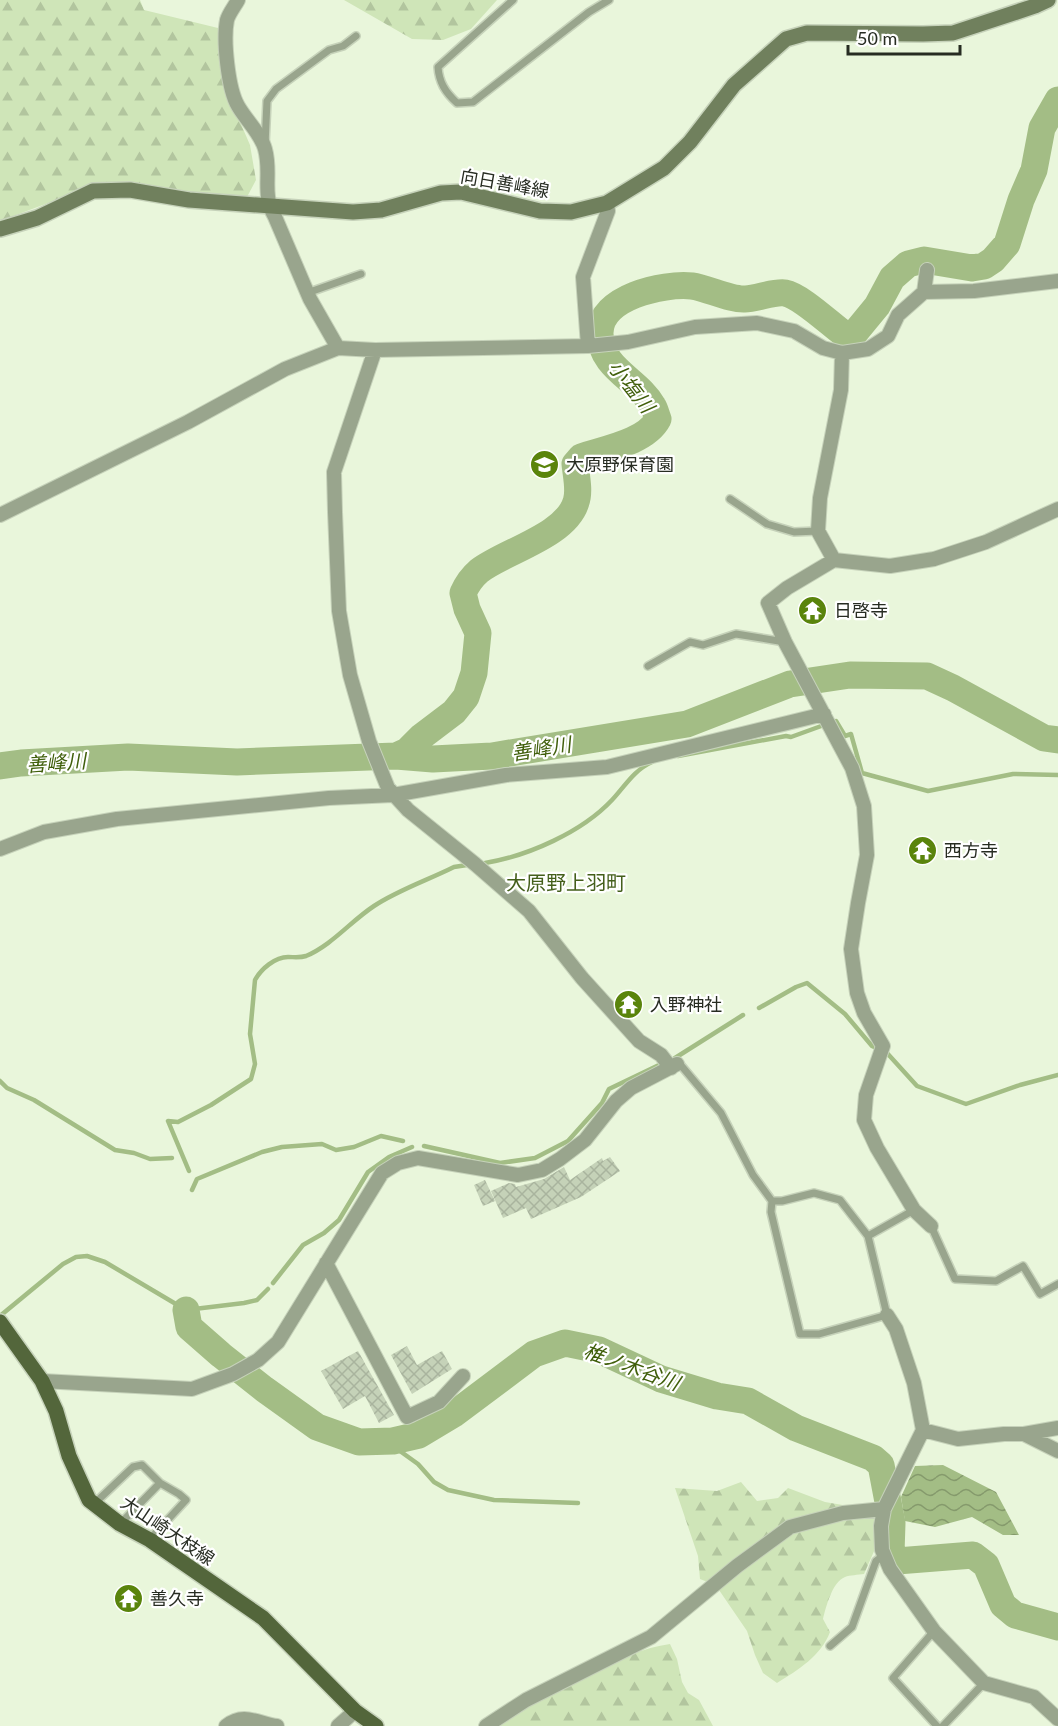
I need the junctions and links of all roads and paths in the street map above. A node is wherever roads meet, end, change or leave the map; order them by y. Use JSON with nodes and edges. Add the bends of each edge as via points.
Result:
{"nodes":[{"id":1,"x":238,"y":0,"type":"edge"},
{"id":2,"x":513,"y":0,"type":"edge"},
{"id":3,"x":609,"y":0,"type":"edge"},
{"id":4,"x":1048,"y":0,"type":"edge"},
{"id":5,"x":356,"y":36,"type":"dead end"},
{"id":6,"x":265,"y":148,"type":"junction"},
{"id":7,"x":607,"y":202,"type":"junction"},
{"id":8,"x":269,"y":206,"type":"junction"},
{"id":9,"x":0,"y":229,"type":"edge"},
{"id":10,"x":927,"y":270,"type":"dead end"},
{"id":11,"x":361,"y":274,"type":"dead end"},
{"id":12,"x":1058,"y":281,"type":"edge"},
{"id":13,"x":924,"y":292,"type":"junction"},
{"id":14,"x":307,"y":293,"type":"junction"},
{"id":15,"x":591,"y":346,"type":"junction"},
{"id":16,"x":338,"y":348,"type":"junction"},
{"id":17,"x":375,"y":350,"type":"junction"},
{"id":18,"x":842,"y":353,"type":"junction"},
{"id":19,"x":729,"y":499,"type":"dead end"},
{"id":20,"x":1058,"y":509,"type":"edge"},
{"id":21,"x":0,"y":515,"type":"edge"},
{"id":22,"x":818,"y":531,"type":"junction"},
{"id":23,"x":834,"y":560,"type":"junction"},
{"id":24,"x":785,"y":642,"type":"junction"},
{"id":25,"x":648,"y":666,"type":"dead end"},
{"id":26,"x":822,"y":710,"type":"junction"},
{"id":27,"x":391,"y":791,"type":"junction"},
{"id":28,"x":0,"y":849,"type":"edge"},
{"id":29,"x":675,"y":1065,"type":"junction"},
{"id":30,"x":772,"y":1201,"type":"junction"},
{"id":31,"x":914,"y":1210,"type":"junction"},
{"id":32,"x":931,"y":1226,"type":"joint"},
{"id":33,"x":868,"y":1236,"type":"junction"},
{"id":34,"x":326,"y":1263,"type":"junction"},
{"id":35,"x":1058,"y":1284,"type":"edge"},
{"id":36,"x":887,"y":1315,"type":"junction"},
{"id":37,"x":1,"y":1324,"type":"edge"},
{"id":38,"x":463,"y":1376,"type":"dead end"},
{"id":39,"x":42,"y":1381,"type":"junction"},
{"id":40,"x":1058,"y":1428,"type":"edge"},
{"id":41,"x":923,"y":1430,"type":"junction"},
{"id":42,"x":1024,"y":1434,"type":"junction"},
{"id":43,"x":1058,"y":1451,"type":"edge"},
{"id":44,"x":160,"y":1483,"type":"junction"},
{"id":45,"x":95,"y":1503,"type":"junction"},
{"id":46,"x":884,"y":1509,"type":"junction"},
{"id":47,"x":120,"y":1524,"type":"junction"},
{"id":48,"x":150,"y":1540,"type":"junction"},
{"id":49,"x":884,"y":1555,"type":"junction"},
{"id":50,"x":934,"y":1631,"type":"junction"},
{"id":51,"x":830,"y":1646,"type":"dead end"},
{"id":52,"x":984,"y":1683,"type":"junction"},
{"id":53,"x":355,"y":1711,"type":"junction"},
{"id":54,"x":1058,"y":1719,"type":"edge"},
{"id":55,"x":226,"y":1726,"type":"edge"},
{"id":56,"x":277,"y":1726,"type":"edge"},
{"id":57,"x":338,"y":1726,"type":"edge"},
{"id":58,"x":376,"y":1726,"type":"edge"},
{"id":59,"x":486,"y":1726,"type":"edge"},
{"id":60,"x":937,"y":1726,"type":"edge"},
{"id":61,"x":943,"y":1726,"type":"edge"}],
"edges":[{"from":1,"to":6,"type":"street","via":[[227,19],[226,60],[236,104]]},
{"from":2,"to":3,"type":"lane","via":[[438,67],[439,80],[457,103],[472,102]]},
{"from":4,"to":7,"type":"main road","name":"向日善峰線","via":[[953,33],[807,33],[786,39],[735,85],[664,168]]},
{"from":5,"to":6,"type":"lane","via":[[329,50],[276,89],[267,101]]},
{"from":6,"to":8,"type":"street"},
{"from":7,"to":8,"type":"main road","name":"向日善峰線","via":[[571,212],[540,211],[461,192],[441,193],[381,210]]},
{"from":7,"to":15,"type":"street","via":[[608,211],[583,277]]},
{"from":8,"to":9,"type":"main road","name":"向日善峰線","via":[[189,200],[130,190],[93,191],[37,218]]},
{"from":8,"to":14,"type":"street"},
{"from":10,"to":13,"type":"street"},
{"from":11,"to":14,"type":"lane"},
{"from":12,"to":13,"type":"street","via":[[974,291]]},
{"from":13,"to":18,"type":"street","via":[[898,315],[888,336],[868,349]]},
{"from":14,"to":16,"type":"street"},
{"from":15,"to":17,"type":"street"},
{"from":15,"to":18,"type":"street","via":[[695,327],[757,323],[794,331],[823,348]]},
{"from":16,"to":17,"type":"street"},
{"from":16,"to":21,"type":"street","via":[[285,369]]},
{"from":17,"to":27,"type":"street","via":[[334,472],[339,611],[350,675],[369,741]]},
{"from":18,"to":22,"type":"street","via":[[841,390],[820,498]]},
{"from":19,"to":22,"type":"lane","via":[[767,524],[794,532]]},
{"from":20,"to":23,"type":"street","via":[[986,542],[934,559],[890,566]]},
{"from":22,"to":23,"type":"street"},
{"from":23,"to":24,"type":"street","via":[[768,603]]},
{"from":24,"to":25,"type":"lane","via":[[736,633],[703,645],[690,642]]},
{"from":24,"to":26,"type":"street"},
{"from":26,"to":27,"type":"street","via":[[607,766]]},
{"from":26,"to":31,"type":"street","via":[[852,768],[864,806],[867,855],[851,949],[857,993],[880,1051],[866,1095],[864,1120]]},
{"from":27,"to":28,"type":"street","via":[[117,819],[44,832]]},
{"from":27,"to":29,"type":"street","via":[[408,810],[529,911],[639,1041]]},
{"from":29,"to":30,"type":"lane","via":[[721,1113],[753,1175]]},
{"from":29,"to":34,"type":"street","via":[[631,1088],[585,1140],[542,1170],[518,1175],[418,1158],[398,1163],[382,1173]]},
{"from":30,"to":33,"type":"lane","via":[[814,1193],[840,1200]]},
{"from":30,"to":36,"type":"lane","via":[[771,1212],[800,1334],[819,1334]]},
{"from":31,"to":32,"type":"street"},
{"from":31,"to":33,"type":"lane"},
{"from":32,"to":35,"type":"lane","via":[[955,1280],[996,1281],[1023,1266],[1040,1294]]},
{"from":33,"to":36,"type":"lane"},
{"from":34,"to":38,"type":"street","via":[[407,1416],[439,1402]]},
{"from":34,"to":39,"type":"street","via":[[278,1342],[258,1360],[233,1374],[192,1389]]},
{"from":36,"to":41,"type":"street","via":[[896,1329],[914,1383]]},
{"from":37,"to":39,"type":"main road","name":"大山崎大枝線"},
{"from":39,"to":45,"type":"main road","name":"大山崎大枝線","via":[[56,1411],[69,1456],[89,1500]]},
{"from":40,"to":42,"type":"street"},
{"from":41,"to":42,"type":"street","via":[[958,1439]]},
{"from":41,"to":46,"type":"street"},
{"from":42,"to":43,"type":"street"},
{"from":44,"to":45,"type":"lane","via":[[141,1465],[133,1467]]},
{"from":44,"to":47,"type":"lane"},
{"from":44,"to":48,"type":"lane","via":[[186,1500]]},
{"from":45,"to":47,"type":"main road","name":"大山崎大枝線"},
{"from":46,"to":49,"type":"street"},
{"from":46,"to":59,"type":"street","via":[[843,1513],[790,1527],[651,1637],[526,1700]]},
{"from":47,"to":48,"type":"main road","name":"大山崎大枝線"},
{"from":48,"to":53,"type":"main road","name":"大山崎大枝線","via":[[263,1618]]},
{"from":49,"to":50,"type":"street"},
{"from":49,"to":51,"type":"lane","via":[[876,1561],[852,1627]]},
{"from":50,"to":52,"type":"street"},
{"from":50,"to":60,"type":"lane","via":[[893,1678]]},
{"from":52,"to":54,"type":"street","via":[[1034,1697]]},
{"from":52,"to":61,"type":"lane"},
{"from":53,"to":57,"type":"street"},
{"from":53,"to":58,"type":"main road","name":"大山崎大枝線"},
{"from":55,"to":56,"type":"street","via":[[236,1718]]}]}
